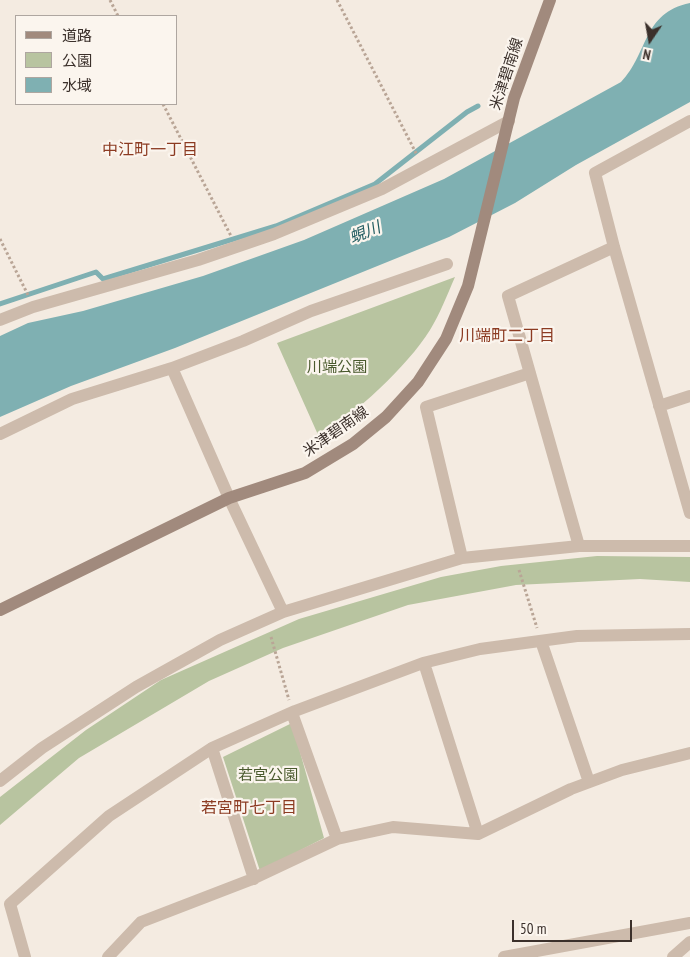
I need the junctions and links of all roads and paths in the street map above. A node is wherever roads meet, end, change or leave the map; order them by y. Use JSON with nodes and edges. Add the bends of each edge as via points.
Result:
{"nodes":[{"id":1,"x":110,"y":0,"type":"edge"},
{"id":2,"x":337,"y":0,"type":"edge"},
{"id":3,"x":550,"y":0,"type":"edge"},
{"id":4,"x":118,"y":15,"type":"edge"},
{"id":5,"x":164,"y":105,"type":"edge"},
{"id":6,"x":690,"y":121,"type":"edge"},
{"id":7,"x":508,"y":125,"type":"junction"},
{"id":8,"x":422,"y":167,"type":"junction"},
{"id":9,"x":0,"y":239,"type":"edge"},
{"id":10,"x":237,"y":247,"type":"junction"},
{"id":11,"x":614,"y":247,"type":"junction"},
{"id":12,"x":447,"y":264,"type":"dead end"},
{"id":13,"x":33,"y":307,"type":"junction"},
{"id":14,"x":0,"y":320,"type":"edge"},
{"id":15,"x":172,"y":368,"type":"junction"},
{"id":16,"x":530,"y":373,"type":"junction"},
{"id":17,"x":690,"y":396,"type":"edge"},
{"id":18,"x":659,"y":406,"type":"junction"},
{"id":19,"x":0,"y":434,"type":"edge"},
{"id":20,"x":229,"y":498,"type":"junction"},
{"id":21,"x":690,"y":513,"type":"edge"},
{"id":22,"x":579,"y":546,"type":"junction"},
{"id":23,"x":690,"y":546,"type":"edge"},
{"id":24,"x":462,"y":558,"type":"junction"},
{"id":25,"x":519,"y":570,"type":"dead end"},
{"id":26,"x":0,"y":610,"type":"edge"},
{"id":27,"x":283,"y":612,"type":"junction"},
{"id":28,"x":690,"y":634,"type":"edge"},
{"id":29,"x":271,"y":638,"type":"dead end"},
{"id":30,"x":541,"y":641,"type":"junction"},
{"id":31,"x":424,"y":663,"type":"junction"},
{"id":32,"x":292,"y":713,"type":"junction"},
{"id":33,"x":212,"y":748,"type":"junction"},
{"id":34,"x":690,"y":753,"type":"edge"},
{"id":35,"x":0,"y":781,"type":"edge"},
{"id":36,"x":589,"y":782,"type":"junction"},
{"id":37,"x":478,"y":834,"type":"junction"},
{"id":38,"x":337,"y":839,"type":"junction"},
{"id":39,"x":254,"y":878,"type":"junction"},
{"id":40,"x":690,"y":923,"type":"edge"},
{"id":41,"x":690,"y":942,"type":"edge"},
{"id":42,"x":25,"y":957,"type":"edge"},
{"id":43,"x":108,"y":957,"type":"edge"},
{"id":44,"x":504,"y":957,"type":"edge"},
{"id":45,"x":673,"y":957,"type":"edge"}],
"edges":[{"from":1,"to":4,"type":"path"},
{"from":2,"to":8,"type":"path"},
{"from":3,"to":7,"type":"main road","name":"米津碧南線","via":[[514,98]]},
{"from":5,"to":10,"type":"path"},
{"from":6,"to":11,"type":"street","via":[[596,173]]},
{"from":7,"to":8,"type":"street"},
{"from":7,"to":20,"type":"main road","name":"米津碧南線","via":[[468,286],[446,339],[418,382],[386,417],[353,444],[305,473]]},
{"from":8,"to":10,"type":"street","via":[[382,189]]},
{"from":9,"to":13,"type":"path"},
{"from":10,"to":13,"type":"street"},
{"from":11,"to":16,"type":"street","via":[[508,296]]},
{"from":11,"to":18,"type":"street"},
{"from":12,"to":15,"type":"street","via":[[311,311]]},
{"from":13,"to":14,"type":"street"},
{"from":15,"to":19,"type":"street","via":[[72,399]]},
{"from":15,"to":20,"type":"street"},
{"from":16,"to":22,"type":"street"},
{"from":16,"to":24,"type":"street","via":[[426,407]]},
{"from":17,"to":18,"type":"street"},
{"from":18,"to":21,"type":"street"},
{"from":20,"to":26,"type":"main road","name":"米津碧南線"},
{"from":20,"to":27,"type":"street"},
{"from":22,"to":23,"type":"street"},
{"from":22,"to":24,"type":"street"},
{"from":24,"to":27,"type":"street"},
{"from":25,"to":30,"type":"path"},
{"from":27,"to":35,"type":"street","via":[[220,640],[136,687],[42,748]]},
{"from":28,"to":30,"type":"street","via":[[577,636]]},
{"from":29,"to":32,"type":"path"},
{"from":30,"to":31,"type":"street","via":[[480,649]]},
{"from":30,"to":36,"type":"street"},
{"from":31,"to":32,"type":"street"},
{"from":31,"to":37,"type":"street"},
{"from":32,"to":33,"type":"street"},
{"from":32,"to":38,"type":"street"},
{"from":33,"to":39,"type":"street"},
{"from":33,"to":42,"type":"street","via":[[109,816],[10,904]]},
{"from":34,"to":36,"type":"street"},
{"from":36,"to":37,"type":"street"},
{"from":37,"to":38,"type":"street","via":[[393,827]]},
{"from":38,"to":39,"type":"street"},
{"from":39,"to":43,"type":"street","via":[[141,922]]},
{"from":40,"to":44,"type":"street"},
{"from":41,"to":45,"type":"street"}]}
